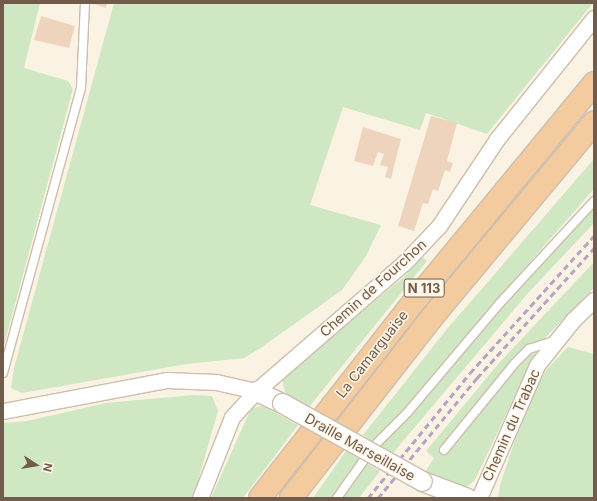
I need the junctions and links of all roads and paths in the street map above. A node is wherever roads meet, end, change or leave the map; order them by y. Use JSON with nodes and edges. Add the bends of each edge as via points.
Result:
{"nodes":[{"id":1,"x":85,"y":3,"type":"edge"},
{"id":2,"x":594,"y":18,"type":"edge"},
{"id":3,"x":594,"y":83,"type":"edge"},
{"id":4,"x":594,"y":123,"type":"edge"},
{"id":5,"x":594,"y":201,"type":"edge"},
{"id":6,"x":594,"y":300,"type":"edge"},
{"id":7,"x":557,"y":340,"type":"junction"},
{"id":8,"x":3,"y":373,"type":"edge"},
{"id":9,"x":256,"y":391,"type":"junction"},
{"id":10,"x":3,"y":411,"type":"edge"},
{"id":11,"x":444,"y":450,"type":"dead end"},
{"id":12,"x":200,"y":498,"type":"edge"},
{"id":13,"x":260,"y":498,"type":"edge"},
{"id":14,"x":291,"y":498,"type":"edge"},
{"id":15,"x":337,"y":498,"type":"edge"},
{"id":16,"x":467,"y":498,"type":"edge"},
{"id":17,"x":479,"y":498,"type":"edge"}],
"edges":[{"from":1,"to":8,"type":"lane","via":[[81,88]]},
{"from":2,"to":9,"type":"street","name":"Chemin de Fourchon","via":[[497,139],[439,226],[404,263]]},
{"from":3,"to":13,"type":"highway","name":"La Camarguaise","number":"N 113","via":[[408,309]]},
{"from":4,"to":14,"type":"highway","name":"La Camarguaise","number":"N 113","via":[[438,310]]},
{"from":5,"to":15,"type":"lane","via":[[500,303],[407,413],[374,446]]},
{"from":6,"to":7,"type":"street","name":"Chemin du Trabac"},
{"from":7,"to":11,"type":"lane","via":[[530,349],[515,363]]},
{"from":7,"to":17,"type":"street","name":"Chemin du Trabac","via":[[537,365]]},
{"from":9,"to":10,"type":"street","via":[[216,382],[167,380]]},
{"from":9,"to":12,"type":"street","name":"Chemin de Fourchon","via":[[232,417]]},
{"from":9,"to":16,"type":"street","name":"Draille Marseillaise","bridge":true,"via":[[422,481]]}]}
